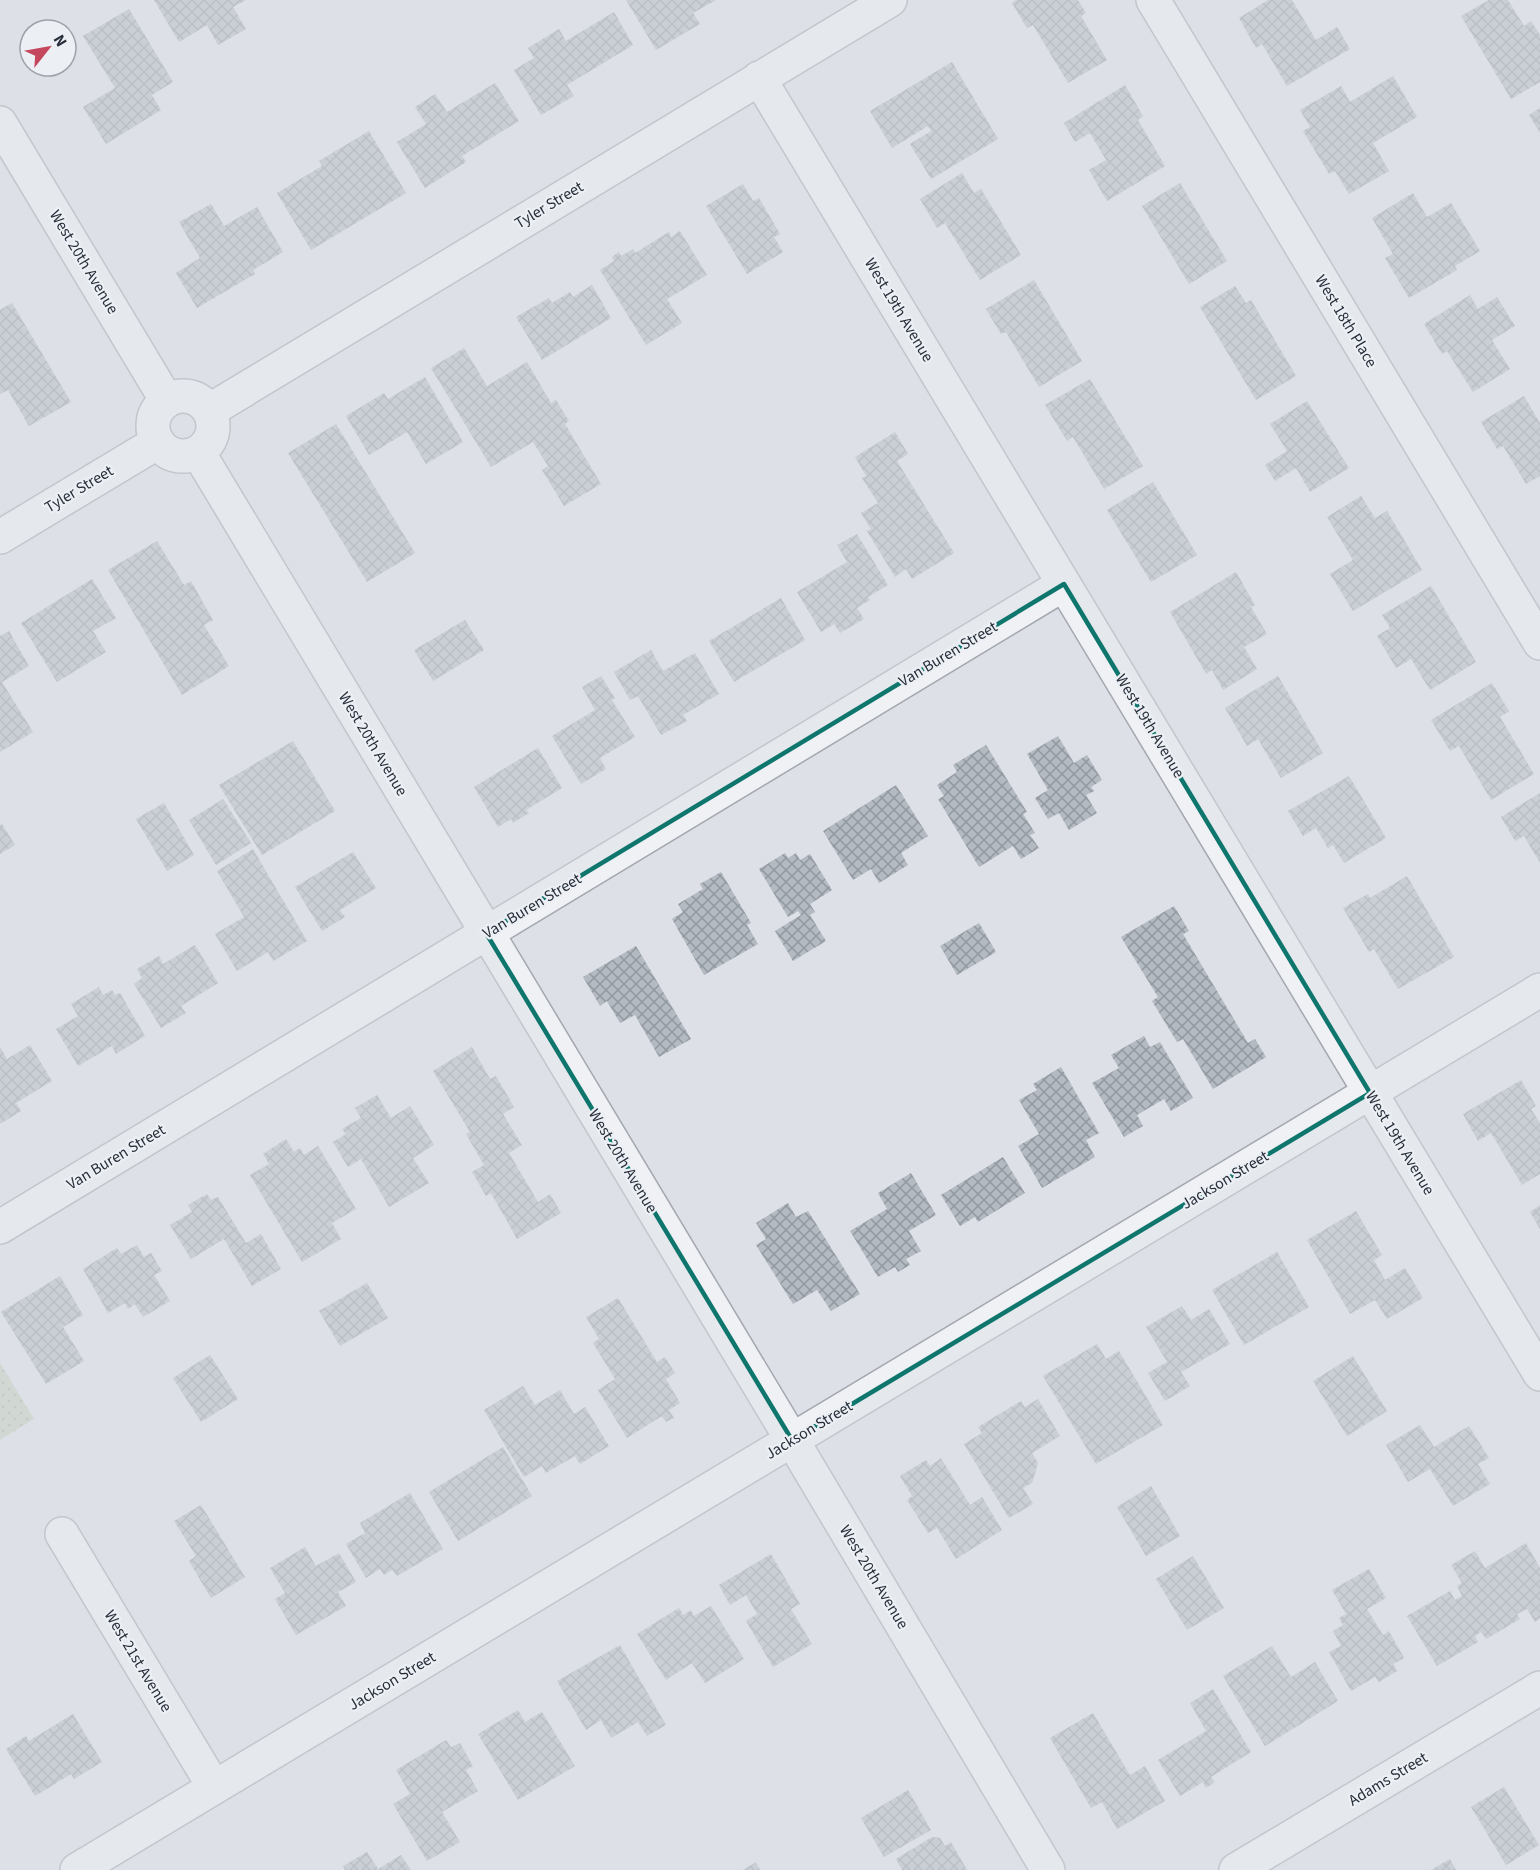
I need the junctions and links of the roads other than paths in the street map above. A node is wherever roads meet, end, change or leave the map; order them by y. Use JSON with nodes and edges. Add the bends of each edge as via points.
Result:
{"nodes":[{"id":1,"x":890,"y":0,"type":"edge"},
{"id":2,"x":1153,"y":0,"type":"edge"},
{"id":3,"x":759,"y":78,"type":"junction"},
{"id":4,"x":0,"y":123,"type":"edge"},
{"id":5,"x":167,"y":401,"type":"junction"},
{"id":6,"x":209,"y":411,"type":"junction"},
{"id":7,"x":158,"y":442,"type":"junction"},
{"id":8,"x":198,"y":452,"type":"junction"},
{"id":9,"x":0,"y":537,"type":"edge"},
{"id":10,"x":1064,"y":584,"type":"junction"},
{"id":11,"x":1540,"y":643,"type":"edge"},
{"id":12,"x":486,"y":933,"type":"junction"},
{"id":13,"x":1540,"y":990,"type":"edge"},
{"id":14,"x":1370,"y":1093,"type":"junction"},
{"id":15,"x":0,"y":1227,"type":"edge"},
{"id":16,"x":1540,"y":1374,"type":"edge"},
{"id":17,"x":792,"y":1440,"type":"junction"},
{"id":18,"x":62,"y":1534,"type":"dead end"},
{"id":19,"x":1540,"y":1688,"type":"edge"},
{"id":20,"x":214,"y":1787,"type":"junction"},
{"id":21,"x":77,"y":1870,"type":"edge"},
{"id":22,"x":1048,"y":1870,"type":"edge"},
{"id":23,"x":1236,"y":1870,"type":"edge"}],
"edges":[{"from":1,"to":3,"type":"street","name":"Tyler Street"},
{"from":2,"to":11,"type":"street","name":"West 18th Place"},
{"from":3,"to":6,"type":"street","name":"Tyler Street"},
{"from":3,"to":10,"type":"street","name":"West 19th Avenue"},
{"from":4,"to":5,"type":"street","name":"West 20th Avenue"},
{"from":5,"to":6,"type":"street","via":[[191,397]]},
{"from":5,"to":7,"type":"street","via":[[153,420]]},
{"from":6,"to":8,"type":"street","via":[[213,432]]},
{"from":7,"to":8,"type":"street","via":[[175,455]]},
{"from":7,"to":9,"type":"street","name":"Tyler Street"},
{"from":8,"to":12,"type":"street","name":"West 20th Avenue"},
{"from":10,"to":12,"type":"street","name":"Van Buren Street"},
{"from":10,"to":14,"type":"street","name":"West 19th Avenue"},
{"from":12,"to":15,"type":"street","name":"Van Buren Street"},
{"from":12,"to":17,"type":"street","name":"West 20th Avenue"},
{"from":13,"to":14,"type":"street","name":"Jackson Street"},
{"from":14,"to":16,"type":"street","name":"West 19th Avenue"},
{"from":14,"to":17,"type":"street","name":"Jackson Street"},
{"from":17,"to":20,"type":"street","name":"Jackson Street"},
{"from":17,"to":22,"type":"street","name":"West 20th Avenue"},
{"from":18,"to":20,"type":"street","name":"West 21st Avenue"},
{"from":19,"to":23,"type":"street","name":"Adams Street"},
{"from":20,"to":21,"type":"street","name":"Jackson Street"}]}
